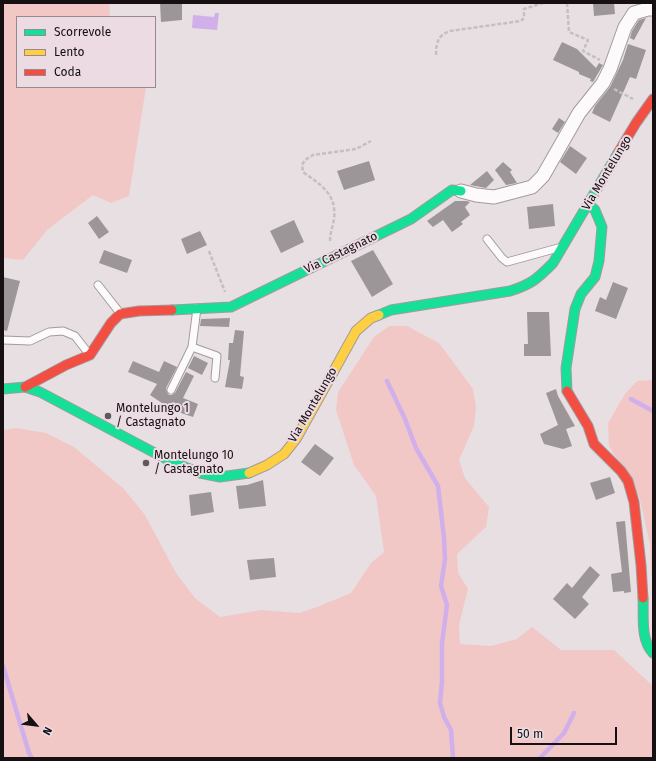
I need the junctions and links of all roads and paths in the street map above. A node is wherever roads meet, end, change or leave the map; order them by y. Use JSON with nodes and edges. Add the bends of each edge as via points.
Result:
{"nodes":[{"id":1,"x":543,"y":3,"type":"edge"},
{"id":2,"x":568,"y":3,"type":"edge"},
{"id":3,"x":649,"y":7,"type":"edge"},
{"id":4,"x":436,"y":55,"type":"dead end"},
{"id":5,"x":611,"y":66,"type":"junction"},
{"id":6,"x":603,"y":83,"type":"junction"},
{"id":7,"x":651,"y":106,"type":"edge"},
{"id":8,"x":371,"y":141,"type":"dead end"},
{"id":9,"x":462,"y":191,"type":"joint"},
{"id":10,"x":588,"y":204,"type":"junction"},
{"id":11,"x":487,"y":239,"type":"dead end"},
{"id":12,"x":562,"y":247,"type":"junction"},
{"id":13,"x":209,"y":251,"type":"dead end"},
{"id":14,"x":335,"y":256,"type":"junction"},
{"id":15,"x":98,"y":285,"type":"dead end"},
{"id":16,"x":231,"y":307,"type":"junction"},
{"id":17,"x":197,"y":308,"type":"junction"},
{"id":18,"x":120,"y":314,"type":"junction"},
{"id":19,"x":3,"y":340,"type":"edge"},
{"id":20,"x":192,"y":347,"type":"junction"},
{"id":21,"x":90,"y":355,"type":"junction"},
{"id":22,"x":215,"y":378,"type":"dead end"},
{"id":23,"x":12,"y":379,"type":"dead end"},
{"id":24,"x":25,"y":387,"type":"junction"},
{"id":25,"x":3,"y":389,"type":"edge"},
{"id":26,"x":171,"y":390,"type":"dead end"},
{"id":27,"x":653,"y":653,"type":"edge"}],
"edges":[{"from":1,"to":4,"type":"path","via":[[524,9],[524,18],[521,21],[443,33],[436,47]]},
{"from":2,"to":5,"type":"path","via":[[569,32],[588,40],[583,51]]},
{"from":3,"to":5,"type":"street","name":"Via Castagnato","via":[[634,13],[625,27]]},
{"from":5,"to":6,"type":"street","name":"Via Castagnato"},
{"from":6,"to":7,"type":"path"},
{"from":6,"to":9,"type":"street","name":"Via Castagnato","via":[[579,113],[543,176],[532,187],[494,197]]},
{"from":7,"to":10,"type":"street","name":"Via Montelungo","via":[[636,123]]},
{"from":8,"to":14,"type":"path","via":[[356,149],[313,155],[302,165],[303,172],[332,198],[335,207],[329,239]]},
{"from":9,"to":14,"type":"street","name":"Via Castagnato","via":[[452,190],[411,219]]},
{"from":10,"to":12,"type":"street","name":"Via Montelungo"},
{"from":10,"to":27,"type":"street","via":[[595,210],[602,227],[599,261],[596,277],[581,294],[575,309],[566,368],[567,390],[588,426],[594,444],[628,481],[641,566],[645,638]]},
{"from":11,"to":12,"type":"lane","via":[[507,262]]},
{"from":12,"to":24,"type":"street","name":"Via Montelungo","via":[[553,263],[526,286],[496,294],[391,310],[371,318],[356,331],[296,439],[284,454],[246,474],[220,477],[168,460],[40,392]]},
{"from":13,"to":16,"type":"path"},
{"from":14,"to":16,"type":"street","name":"Via Castagnato"},
{"from":15,"to":18,"type":"lane"},
{"from":16,"to":17,"type":"street","name":"Via Castagnato"},
{"from":17,"to":18,"type":"street","name":"Via Castagnato"},
{"from":17,"to":20,"type":"lane"},
{"from":18,"to":21,"type":"street"},
{"from":19,"to":21,"type":"lane","via":[[30,341],[49,332],[63,331],[75,336]]},
{"from":20,"to":22,"type":"lane","via":[[217,356]]},
{"from":20,"to":26,"type":"lane"},
{"from":21,"to":24,"type":"street"},
{"from":23,"to":24,"type":"lane","name":"Via Montelungo"},
{"from":24,"to":25,"type":"street","name":"Via Montelungo"}]}
